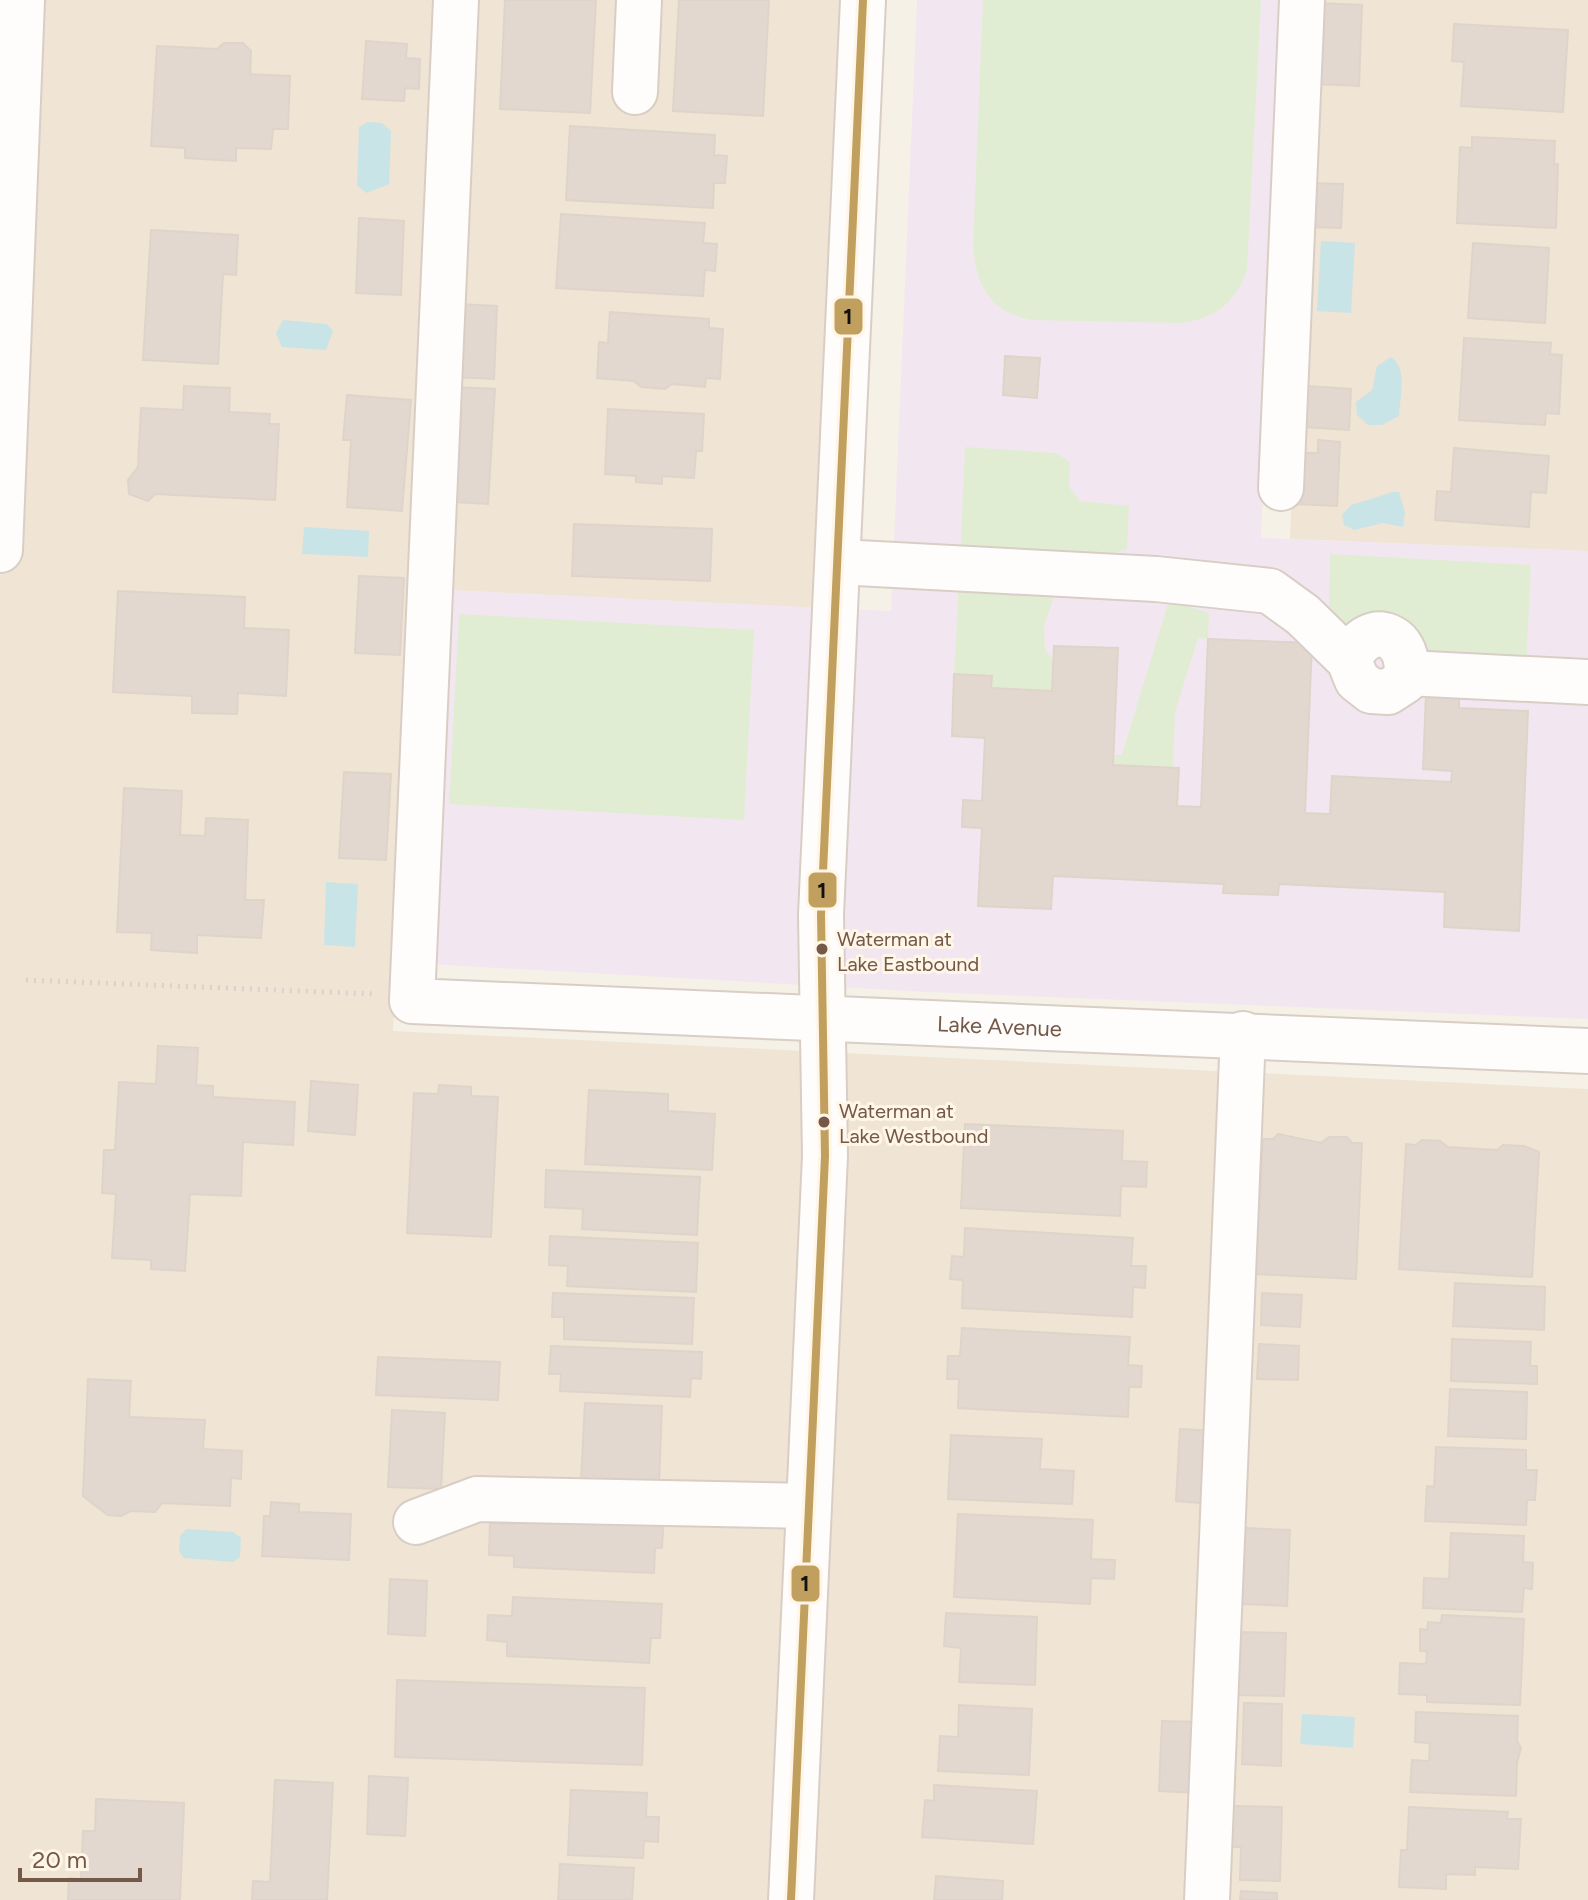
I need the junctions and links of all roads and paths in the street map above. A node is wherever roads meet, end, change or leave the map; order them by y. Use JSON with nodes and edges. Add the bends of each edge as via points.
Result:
{"nodes":[{"id":1,"x":22,"y":0,"type":"edge"},
{"id":2,"x":456,"y":0,"type":"edge"},
{"id":3,"x":639,"y":0,"type":"edge"},
{"id":4,"x":863,"y":0,"type":"edge"},
{"id":5,"x":1302,"y":0,"type":"edge"},
{"id":6,"x":635,"y":92,"type":"dead end"},
{"id":7,"x":1281,"y":488,"type":"dead end"},
{"id":8,"x":0,"y":550,"type":"edge"},
{"id":9,"x":839,"y":562,"type":"junction"},
{"id":10,"x":1588,"y":682,"type":"edge"},
{"id":11,"x":26,"y":980,"type":"dead end"},
{"id":12,"x":396,"y":998,"type":"junction"},
{"id":13,"x":823,"y":1017,"type":"junction"},
{"id":14,"x":1243,"y":1034,"type":"junction"},
{"id":15,"x":1588,"y":1051,"type":"edge"},
{"id":16,"x":809,"y":1506,"type":"junction"},
{"id":17,"x":416,"y":1522,"type":"dead end"},
{"id":18,"x":791,"y":1900,"type":"edge"},
{"id":19,"x":1207,"y":1900,"type":"edge"}],
"edges":[{"from":1,"to":8,"type":"street"},
{"from":2,"to":12,"type":"street"},
{"from":3,"to":6,"type":"street"},
{"from":4,"to":9,"type":"street"},
{"from":5,"to":7,"type":"street"},
{"from":9,"to":10,"type":"street","via":[[1156,579],[1270,591],[1349,660],[1357,680],[1371,691],[1388,692],[1405,681],[1407,673]]},
{"from":9,"to":13,"type":"street","via":[[821,915]]},
{"from":11,"to":12,"type":"path"},
{"from":12,"to":13,"type":"street","name":"Lake Avenue"},
{"from":13,"to":14,"type":"street","name":"Lake Avenue"},
{"from":13,"to":16,"type":"street","via":[[825,1156]]},
{"from":14,"to":15,"type":"street","name":"Lake Avenue"},
{"from":14,"to":19,"type":"street"},
{"from":16,"to":17,"type":"street","via":[[477,1499]]},
{"from":16,"to":18,"type":"street"}]}
